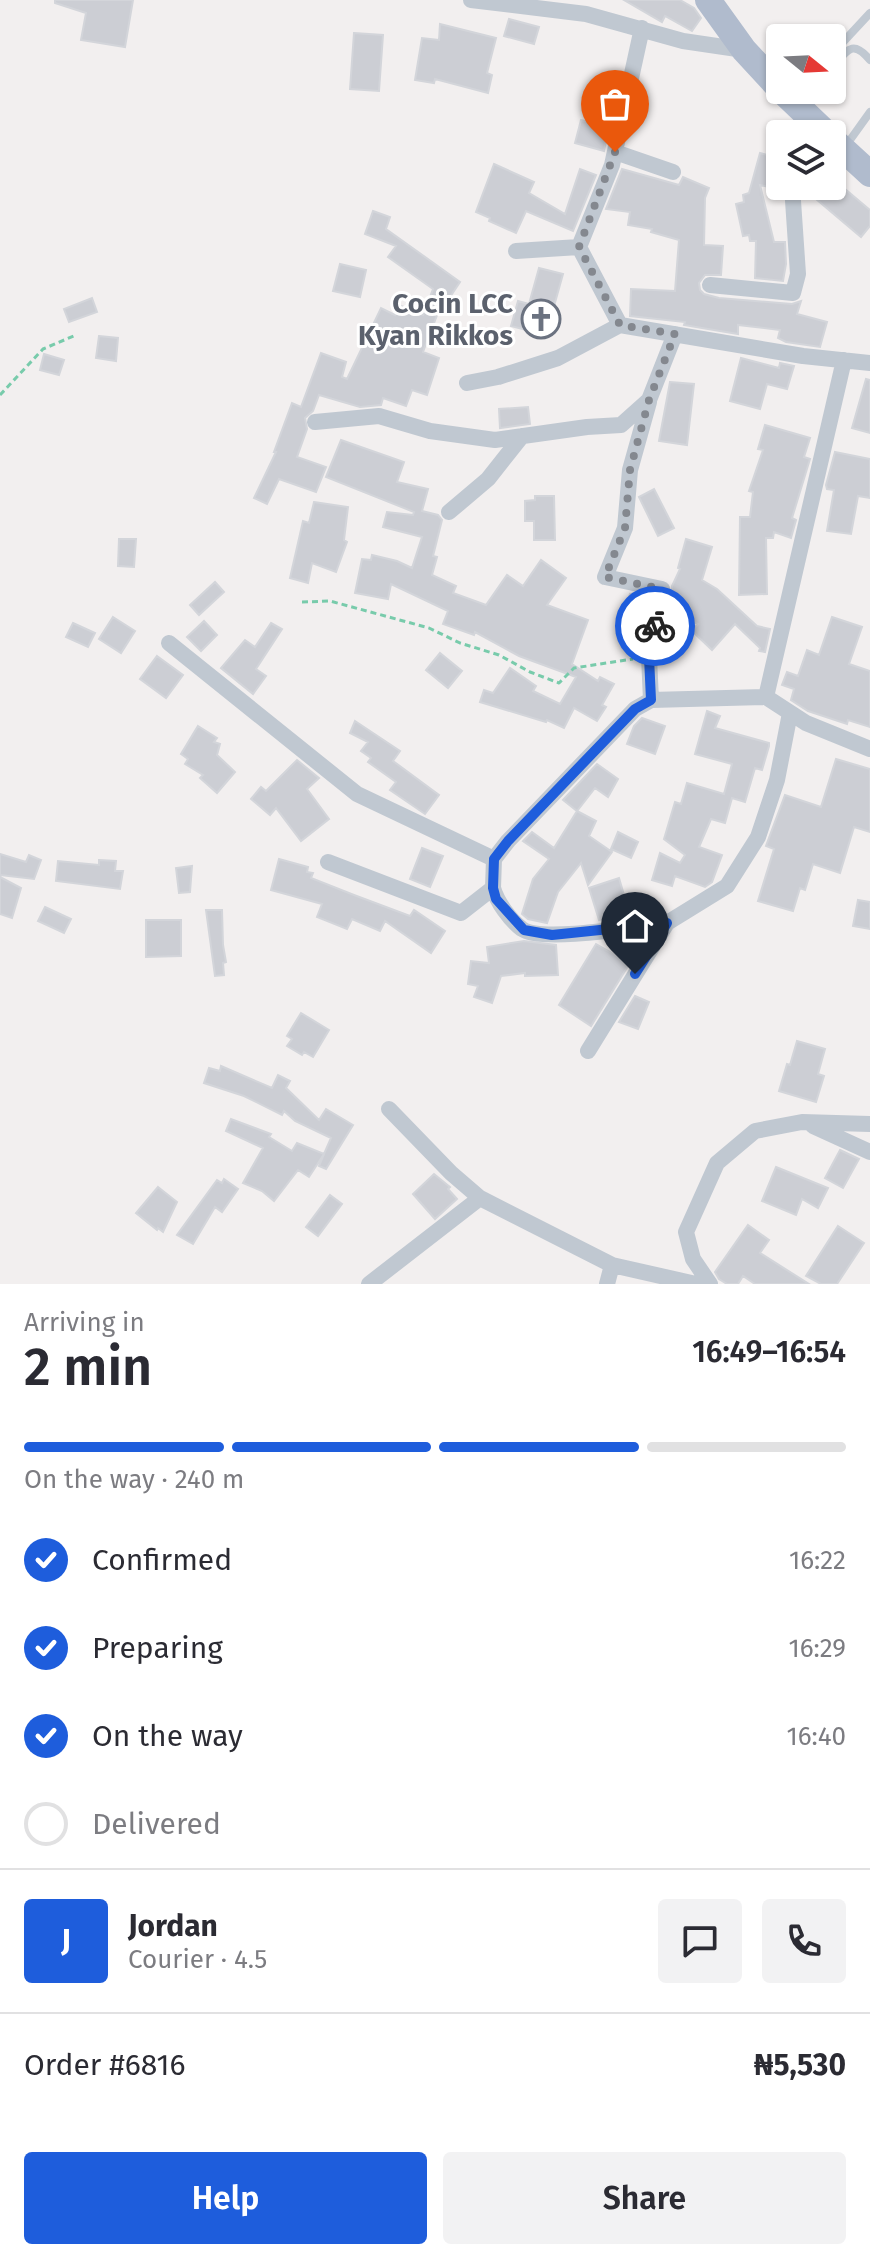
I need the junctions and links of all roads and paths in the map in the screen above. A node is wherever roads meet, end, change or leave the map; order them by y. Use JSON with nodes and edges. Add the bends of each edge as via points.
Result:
{"nodes":[{"id":1,"x":471,"y":0,"type":"edge"},
{"id":2,"x":708,"y":0,"type":"edge"},
{"id":3,"x":870,"y":13,"type":"edge"},
{"id":4,"x":642,"y":28,"type":"junction"},
{"id":5,"x":846,"y":39,"type":"edge"},
{"id":6,"x":744,"y":50,"type":"junction"},
{"id":7,"x":846,"y":52,"type":"edge"},
{"id":8,"x":870,"y":60,"type":"edge"},
{"id":9,"x":766,"y":72,"type":"edge"},
{"id":10,"x":797,"y":104,"type":"edge"},
{"id":11,"x":870,"y":112,"type":"edge"},
{"id":12,"x":813,"y":120,"type":"edge"},
{"id":13,"x":846,"y":131,"type":"edge"},
{"id":14,"x":615,"y":152,"type":"junction"},
{"id":15,"x":846,"y":152,"type":"edge"},
{"id":16,"x":673,"y":172,"type":"dead end"},
{"id":17,"x":870,"y":174,"type":"edge"},
{"id":18,"x":793,"y":200,"type":"edge"},
{"id":19,"x":579,"y":247,"type":"junction"},
{"id":20,"x":516,"y":251,"type":"dead end"},
{"id":21,"x":710,"y":285,"type":"dead end"},
{"id":22,"x":620,"y":325,"type":"junction"},
{"id":23,"x":675,"y":334,"type":"junction"},
{"id":24,"x":76,"y":335,"type":"dead end"},
{"id":25,"x":844,"y":360,"type":"junction"},
{"id":26,"x":870,"y":363,"type":"edge"},
{"id":27,"x":467,"y":383,"type":"dead end"},
{"id":28,"x":0,"y":395,"type":"edge"},
{"id":29,"x":649,"y":400,"type":"junction"},
{"id":30,"x":315,"y":422,"type":"dead end"},
{"id":31,"x":522,"y":436,"type":"junction"},
{"id":32,"x":449,"y":512,"type":"dead end"},
{"id":33,"x":302,"y":602,"type":"dead end"},
{"id":34,"x":169,"y":643,"type":"dead end"},
{"id":35,"x":649,"y":657,"type":"junction"},
{"id":36,"x":766,"y":697,"type":"junction"},
{"id":37,"x":651,"y":700,"type":"junction"},
{"id":38,"x":790,"y":713,"type":"junction"},
{"id":39,"x":870,"y":749,"type":"edge"},
{"id":40,"x":494,"y":859,"type":"junction"},
{"id":41,"x":328,"y":862,"type":"dead end"},
{"id":42,"x":493,"y":888,"type":"junction"},
{"id":43,"x":667,"y":923,"type":"junction"},
{"id":44,"x":588,"y":1051,"type":"dead end"},
{"id":45,"x":389,"y":1109,"type":"dead end"},
{"id":46,"x":802,"y":1122,"type":"junction"},
{"id":47,"x":870,"y":1124,"type":"edge"},
{"id":48,"x":870,"y":1152,"type":"edge"},
{"id":49,"x":480,"y":1198,"type":"junction"},
{"id":50,"x":612,"y":1265,"type":"junction"},
{"id":51,"x":369,"y":1284,"type":"edge"},
{"id":52,"x":607,"y":1284,"type":"edge"},
{"id":53,"x":696,"y":1284,"type":"edge"},
{"id":54,"x":710,"y":1284,"type":"edge"}],
"edges":[{"from":1,"to":4,"type":"street","via":[[586,14]]},
{"from":2,"to":6,"type":"main road"},
{"from":3,"to":5,"type":"lane"},
{"from":4,"to":6,"type":"street","via":[[683,41]]},
{"from":4,"to":14,"type":"street"},
{"from":6,"to":9,"type":"main road"},
{"from":7,"to":8,"type":"lane","via":[[856,47]]},
{"from":10,"to":12,"type":"main road"},
{"from":11,"to":13,"type":"lane"},
{"from":14,"to":16,"type":"street"},
{"from":14,"to":19,"type":"street"},
{"from":15,"to":17,"type":"main road"},
{"from":18,"to":21,"type":"street","via":[[798,274],[793,293]]},
{"from":19,"to":20,"type":"street"},
{"from":19,"to":22,"type":"street"},
{"from":22,"to":23,"type":"street"},
{"from":22,"to":27,"type":"street","via":[[558,358]]},
{"from":23,"to":25,"type":"street"},
{"from":23,"to":29,"type":"street"},
{"from":24,"to":28,"type":"path","via":[[43,349]]},
{"from":25,"to":26,"type":"street"},
{"from":25,"to":36,"type":"street"},
{"from":29,"to":31,"type":"street","via":[[621,425]]},
{"from":29,"to":35,"type":"street","via":[[630,470],[625,528],[605,577],[662,589]]},
{"from":30,"to":31,"type":"street","via":[[379,416],[430,431],[495,440]]},
{"from":31,"to":32,"type":"street","via":[[488,479]]},
{"from":33,"to":35,"type":"path","via":[[330,601],[429,628],[559,683],[574,668]]},
{"from":34,"to":40,"type":"street","via":[[357,794]]},
{"from":35,"to":37,"type":"street"},
{"from":36,"to":37,"type":"street"},
{"from":36,"to":38,"type":"street"},
{"from":37,"to":40,"type":"street","via":[[635,709],[548,797]]},
{"from":38,"to":39,"type":"street"},
{"from":38,"to":43,"type":"street","via":[[777,780],[758,837],[727,886]]},
{"from":40,"to":42,"type":"street"},
{"from":41,"to":42,"type":"street","via":[[461,913]]},
{"from":42,"to":43,"type":"street","via":[[496,899],[524,930],[552,935]]},
{"from":43,"to":44,"type":"street"},
{"from":45,"to":49,"type":"street"},
{"from":46,"to":47,"type":"street"},
{"from":46,"to":48,"type":"street"},
{"from":46,"to":54,"type":"street","via":[[755,1131],[717,1163],[686,1232],[693,1259]]},
{"from":49,"to":50,"type":"street"},
{"from":49,"to":51,"type":"street"},
{"from":50,"to":52,"type":"street"},
{"from":50,"to":53,"type":"street"}]}
